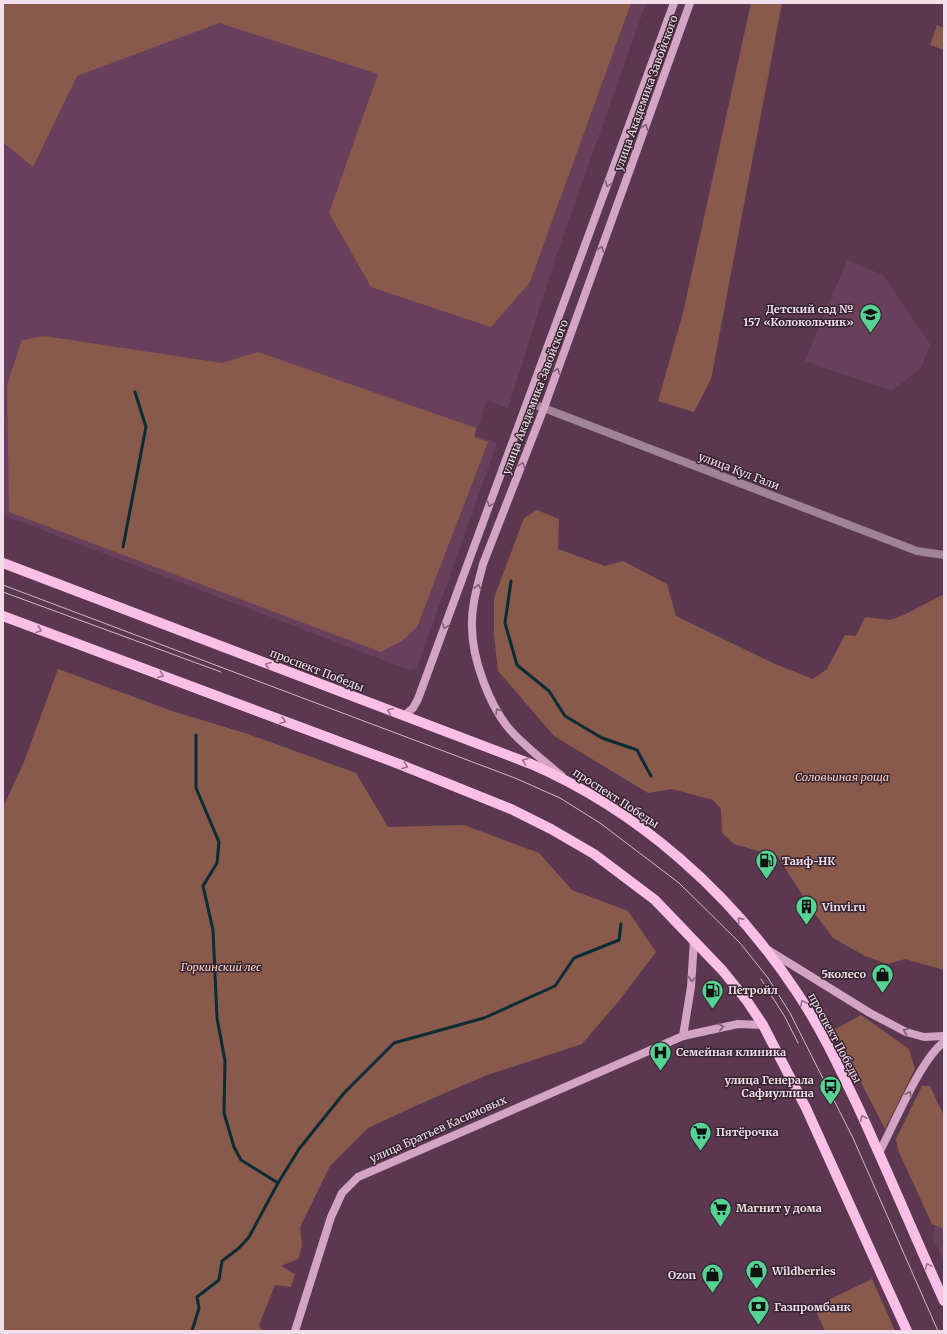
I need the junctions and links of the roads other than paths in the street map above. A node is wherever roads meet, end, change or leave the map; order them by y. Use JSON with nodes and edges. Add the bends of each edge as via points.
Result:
{"nodes":[{"id":1,"x":674,"y":3,"type":"edge"},
{"id":2,"x":690,"y":3,"type":"edge"},
{"id":3,"x":528,"y":402,"type":"junction"},
{"id":4,"x":544,"y":408,"type":"junction"},
{"id":5,"x":944,"y":555,"type":"edge"},
{"id":6,"x":3,"y":563,"type":"edge"},
{"id":7,"x":3,"y":616,"type":"edge"},
{"id":8,"x":404,"y":716,"type":"junction"},
{"id":9,"x":564,"y":778,"type":"junction"},
{"id":10,"x":694,"y":940,"type":"junction"},
{"id":11,"x":766,"y":949,"type":"junction"},
{"id":12,"x":763,"y":1025,"type":"junction"},
{"id":13,"x":683,"y":1036,"type":"junction"},
{"id":14,"x":944,"y":1036,"type":"edge"},
{"id":15,"x":944,"y":1042,"type":"edge"},
{"id":16,"x":879,"y":1153,"type":"junction"},
{"id":17,"x":944,"y":1301,"type":"edge"},
{"id":18,"x":296,"y":1331,"type":"edge"},
{"id":19,"x":907,"y":1331,"type":"edge"}],
"edges":[{"from":1,"to":3,"type":"street","name":"улица Академика Завойского","one_way":true},
{"from":4,"to":2,"type":"street","name":"улица Академика Завойского","one_way":true},
{"from":3,"to":4,"type":"street","name":"улица Кул Гали"},
{"from":3,"to":8,"type":"street","name":"улица Академика Завойского","one_way":true,"via":[[418,699]]},
{"from":4,"to":5,"type":"street","name":"улица Кул Гали","via":[[917,550]]},
{"from":9,"to":4,"type":"street","name":"улица Академика Завойского","one_way":true,"via":[[510,730],[492,700],[478,666],[472,627],[476,590],[483,564]]},
{"from":8,"to":6,"type":"main road","name":"проспект Победы","one_way":true},
{"from":7,"to":10,"type":"main road","one_way":true,"via":[[399,764],[511,809],[594,854],[655,900]]},
{"from":9,"to":8,"type":"main road","name":"проспект Победы","one_way":true},
{"from":11,"to":9,"type":"main road","name":"проспект Победы","one_way":true,"via":[[691,867],[648,832]]},
{"from":10,"to":12,"type":"main road","via":[[747,1001]]},
{"from":10,"to":13,"type":"street","one_way":true,"via":[[691,987]]},
{"from":14,"to":11,"type":"street","one_way":true,"via":[[924,1037],[906,1032],[870,1013]]},
{"from":16,"to":11,"type":"main road","name":"проспект Победы","one_way":true,"via":[[839,1067],[797,992]]},
{"from":13,"to":12,"type":"street","name":"улица Братьев Касимовых","one_way":true,"via":[[738,1024]]},
{"from":12,"to":19,"type":"main road","via":[[806,1108]]},
{"from":13,"to":18,"type":"street","name":"улица Братьев Касимовых","via":[[358,1177],[342,1193],[331,1217]]},
{"from":16,"to":15,"type":"street","one_way":true,"via":[[917,1079]]},
{"from":17,"to":16,"type":"main road","name":"проспект Победы","one_way":true}]}
